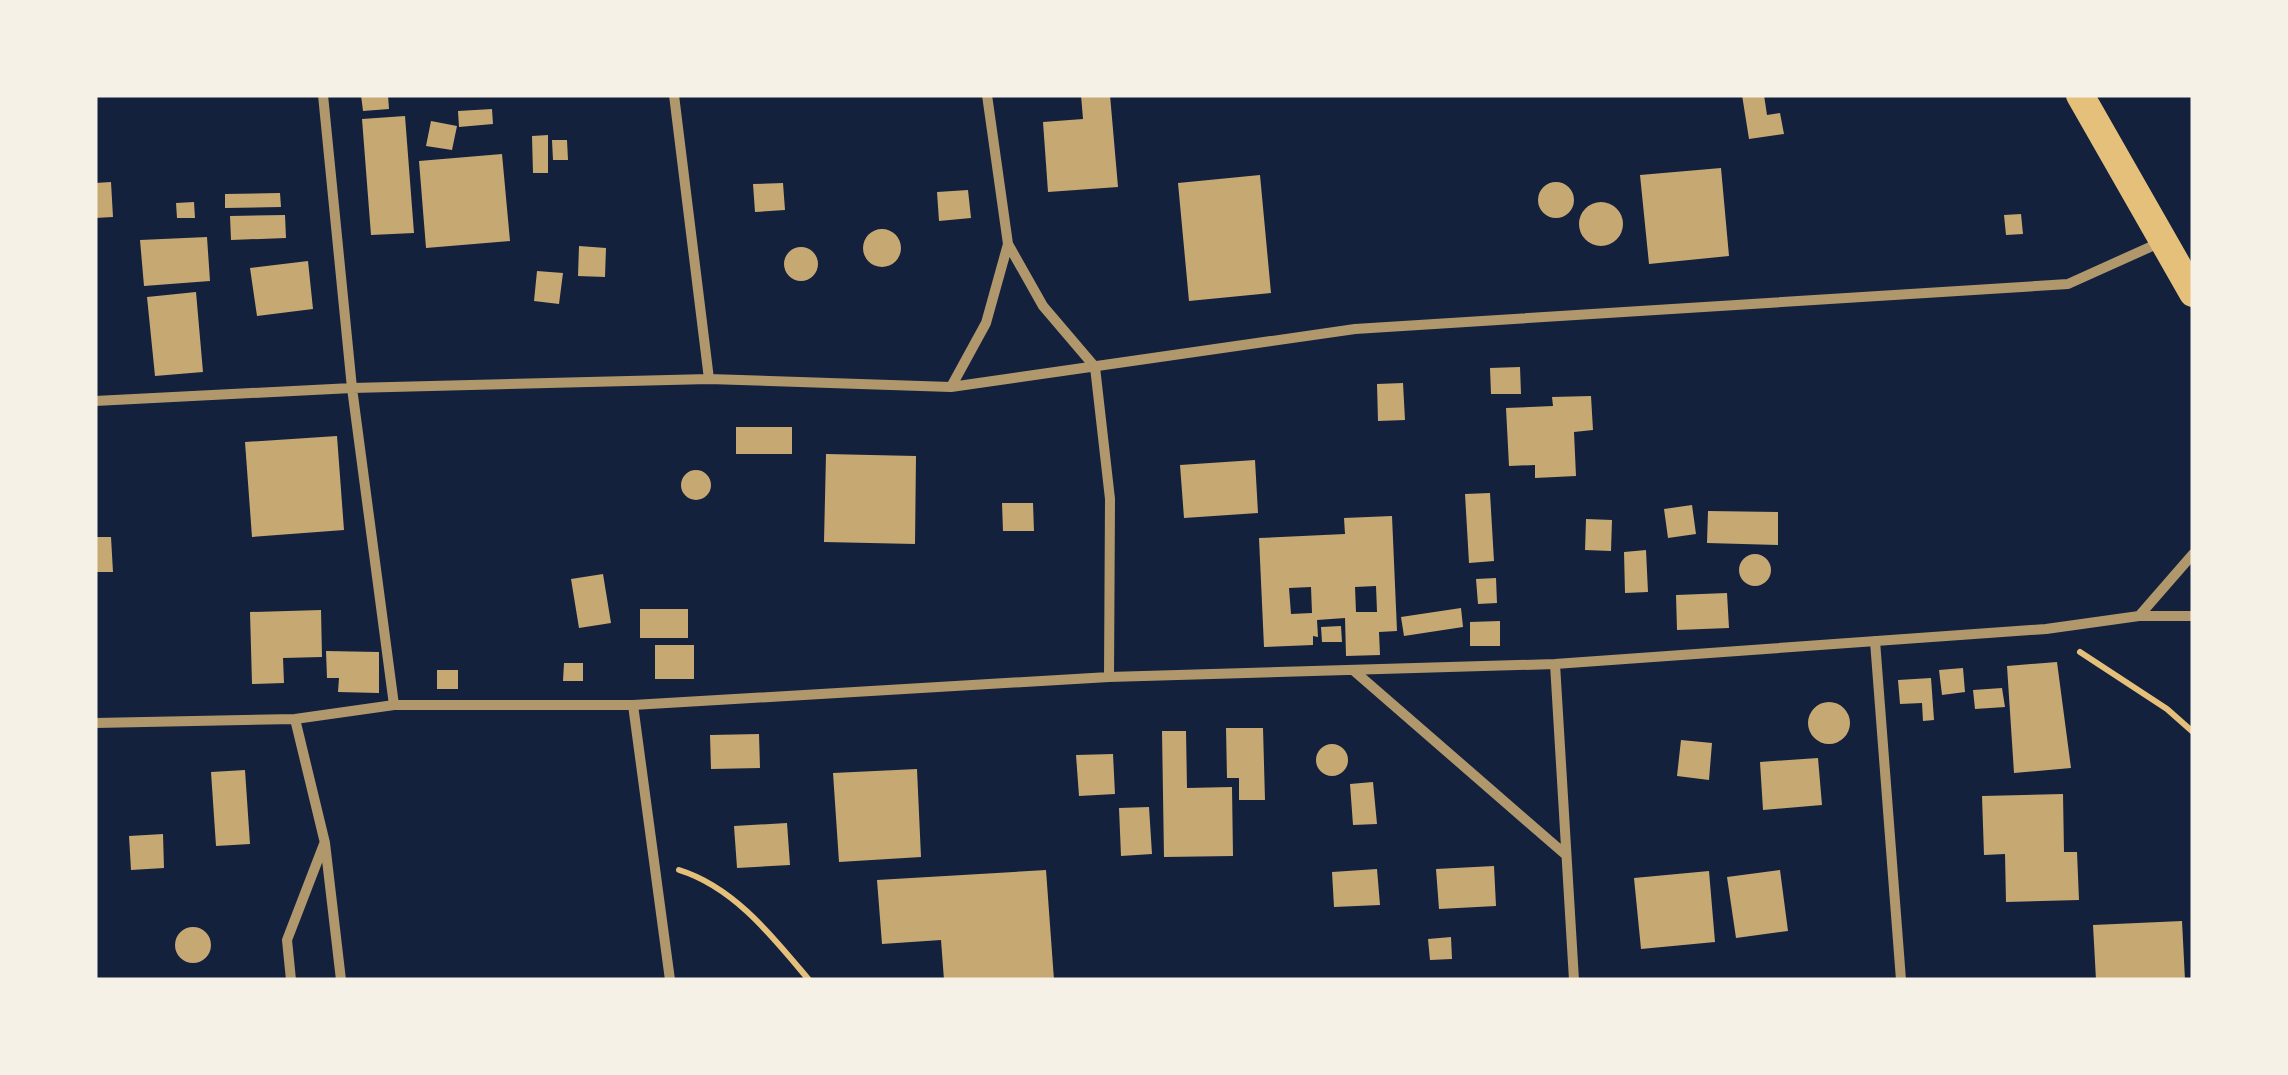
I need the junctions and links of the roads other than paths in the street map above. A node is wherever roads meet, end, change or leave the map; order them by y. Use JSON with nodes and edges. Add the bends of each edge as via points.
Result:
{"nodes":[{"id":1,"x":323,"y":95,"type":"edge"},
{"id":2,"x":674,"y":95,"type":"edge"},
{"id":3,"x":987,"y":95,"type":"edge"},
{"id":4,"x":2080,"y":95,"type":"edge"},
{"id":5,"x":2164,"y":241,"type":"junction"},
{"id":6,"x":1008,"y":244,"type":"junction"},
{"id":7,"x":2193,"y":293,"type":"edge"},
{"id":8,"x":1095,"y":368,"type":"junction"},
{"id":9,"x":710,"y":379,"type":"junction"},
{"id":10,"x":952,"y":386,"type":"junction"},
{"id":11,"x":352,"y":388,"type":"junction"},
{"id":12,"x":95,"y":401,"type":"edge"},
{"id":13,"x":2193,"y":554,"type":"edge"},
{"id":14,"x":2139,"y":616,"type":"junction"},
{"id":15,"x":2193,"y":616,"type":"edge"},
{"id":16,"x":1875,"y":641,"type":"junction"},
{"id":17,"x":1555,"y":664,"type":"junction"},
{"id":18,"x":1352,"y":670,"type":"junction"},
{"id":19,"x":1109,"y":677,"type":"junction"},
{"id":20,"x":394,"y":704,"type":"junction"},
{"id":21,"x":632,"y":706,"type":"junction"},
{"id":22,"x":295,"y":719,"type":"junction"},
{"id":23,"x":95,"y":723,"type":"edge"},
{"id":24,"x":324,"y":843,"type":"junction"},
{"id":25,"x":1566,"y":855,"type":"junction"},
{"id":26,"x":291,"y":980,"type":"edge"},
{"id":27,"x":341,"y":980,"type":"edge"},
{"id":28,"x":670,"y":980,"type":"edge"},
{"id":29,"x":1574,"y":980,"type":"edge"},
{"id":30,"x":1901,"y":980,"type":"edge"}],
"edges":[{"from":1,"to":11,"type":"street"},
{"from":2,"to":9,"type":"street"},
{"from":3,"to":6,"type":"street"},
{"from":4,"to":5,"type":"highway"},
{"from":5,"to":7,"type":"highway"},
{"from":5,"to":8,"type":"street","via":[[2068,284],[1355,329]]},
{"from":6,"to":8,"type":"street","via":[[1043,306]]},
{"from":6,"to":10,"type":"street","via":[[986,323]]},
{"from":8,"to":10,"type":"street"},
{"from":8,"to":19,"type":"street","via":[[1110,498]]},
{"from":9,"to":10,"type":"street"},
{"from":9,"to":11,"type":"street"},
{"from":11,"to":12,"type":"street"},
{"from":11,"to":20,"type":"street"},
{"from":13,"to":14,"type":"street"},
{"from":14,"to":15,"type":"street"},
{"from":14,"to":16,"type":"street"},
{"from":16,"to":17,"type":"street"},
{"from":16,"to":30,"type":"street"},
{"from":17,"to":18,"type":"street"},
{"from":17,"to":25,"type":"street"},
{"from":18,"to":19,"type":"street"},
{"from":18,"to":25,"type":"street"},
{"from":19,"to":21,"type":"street"},
{"from":20,"to":21,"type":"street"},
{"from":20,"to":22,"type":"street"},
{"from":21,"to":28,"type":"street"},
{"from":22,"to":23,"type":"street"},
{"from":22,"to":24,"type":"street"},
{"from":24,"to":26,"type":"street","via":[[287,940]]},
{"from":24,"to":27,"type":"street"},
{"from":25,"to":29,"type":"street"}]}
